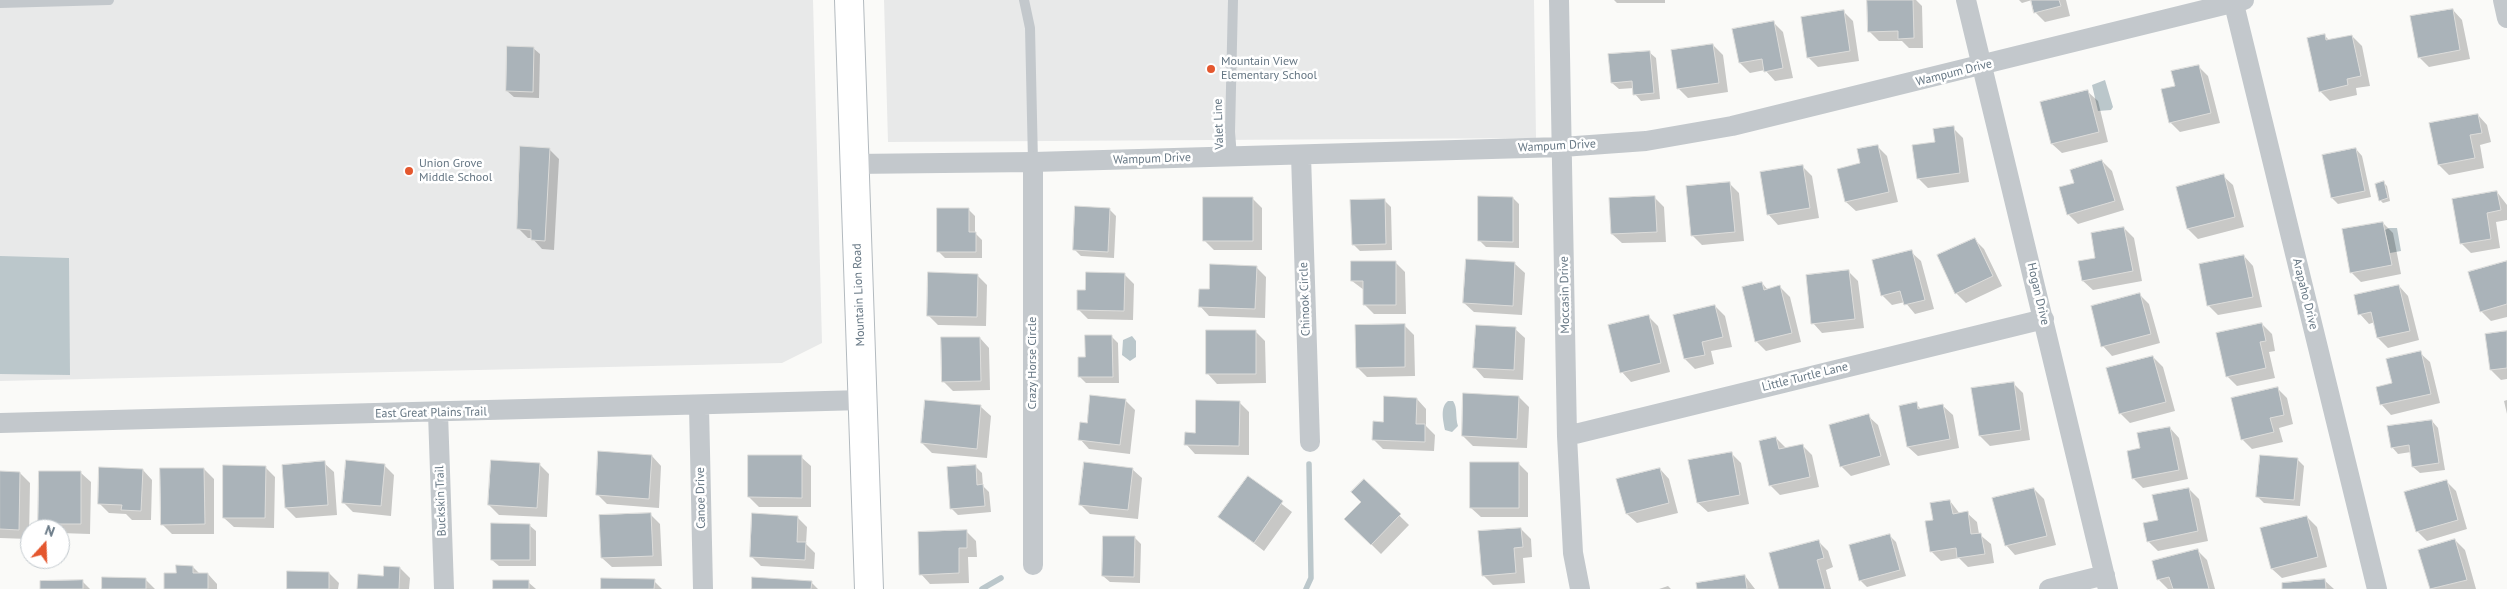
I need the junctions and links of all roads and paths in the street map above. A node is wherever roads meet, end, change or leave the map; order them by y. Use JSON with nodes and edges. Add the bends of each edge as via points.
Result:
{"nodes":[{"id":1,"x":109,"y":0,"type":"edge"},
{"id":2,"x":849,"y":0,"type":"edge"},
{"id":3,"x":1024,"y":0,"type":"edge"},
{"id":4,"x":1233,"y":0,"type":"edge"},
{"id":5,"x":1559,"y":0,"type":"edge"},
{"id":6,"x":1966,"y":0,"type":"edge"},
{"id":7,"x":2503,"y":0,"type":"edge"},
{"id":8,"x":2237,"y":1,"type":"edge"},
{"id":9,"x":0,"y":3,"type":"edge"},
{"id":10,"x":2507,"y":18,"type":"edge"},
{"id":11,"x":1983,"y":66,"type":"junction"},
{"id":12,"x":1562,"y":147,"type":"junction"},
{"id":13,"x":1301,"y":155,"type":"junction"},
{"id":14,"x":1232,"y":157,"type":"junction"},
{"id":15,"x":1033,"y":162,"type":"junction"},
{"id":16,"x":853,"y":164,"type":"junction"},
{"id":17,"x":2044,"y":319,"type":"junction"},
{"id":18,"x":863,"y":400,"type":"junction"},
{"id":19,"x":699,"y":406,"type":"junction"},
{"id":20,"x":438,"y":413,"type":"junction"},
{"id":21,"x":0,"y":423,"type":"edge"},
{"id":22,"x":1567,"y":436,"type":"junction"},
{"id":23,"x":1310,"y":442,"type":"dead end"},
{"id":24,"x":1033,"y":564,"type":"dead end"},
{"id":25,"x":2107,"y":582,"type":"edge"},
{"id":26,"x":444,"y":589,"type":"edge"},
{"id":27,"x":703,"y":589,"type":"edge"},
{"id":28,"x":869,"y":589,"type":"edge"},
{"id":29,"x":1580,"y":589,"type":"edge"},
{"id":30,"x":2048,"y":589,"type":"edge"},
{"id":31,"x":2377,"y":589,"type":"edge"}],
"edges":[{"from":1,"to":9,"type":"lane"},
{"from":2,"to":16,"type":"street","name":"Mountain Lion Road"},
{"from":3,"to":15,"type":"lane","via":[[1030,28]]},
{"from":4,"to":14,"type":"lane","name":"Valet Line"},
{"from":5,"to":12,"type":"street","name":"Moccasin Drive"},
{"from":6,"to":11,"type":"street","name":"Hogan Drive"},
{"from":7,"to":10,"type":"street"},
{"from":8,"to":11,"type":"street","name":"Wampum Drive"},
{"from":8,"to":31,"type":"street","name":"Arapaho Drive"},
{"from":11,"to":12,"type":"street","name":"Wampum Drive","via":[[1732,126],[1646,141]]},
{"from":11,"to":17,"type":"street","name":"Hogan Drive"},
{"from":12,"to":13,"type":"street","name":"Wampum Drive"},
{"from":12,"to":22,"type":"street","name":"Moccasin Drive"},
{"from":13,"to":14,"type":"street","name":"Wampum Drive"},
{"from":13,"to":23,"type":"street","name":"Chinook Circle"},
{"from":14,"to":15,"type":"street","name":"Wampum Drive"},
{"from":15,"to":16,"type":"street","name":"Wampum Drive"},
{"from":15,"to":24,"type":"street","name":"Crazy Horse Circle"},
{"from":16,"to":18,"type":"street","name":"Mountain Lion Road"},
{"from":17,"to":22,"type":"street","name":"Little Turtle Lane"},
{"from":17,"to":25,"type":"street","name":"Hogan Drive"},
{"from":18,"to":19,"type":"street","name":"East Great Plains Trail"},
{"from":18,"to":28,"type":"street","name":"Mountain Lion Road"},
{"from":19,"to":20,"type":"street","name":"East Great Plains Trail"},
{"from":19,"to":27,"type":"street","name":"Canoe Drive"},
{"from":20,"to":21,"type":"street","name":"East Great Plains Trail"},
{"from":20,"to":26,"type":"street","name":"Buckskin Trail"},
{"from":22,"to":29,"type":"street","name":"Moccasin Drive","via":[[1573,553]]},
{"from":25,"to":30,"type":"street"}]}
